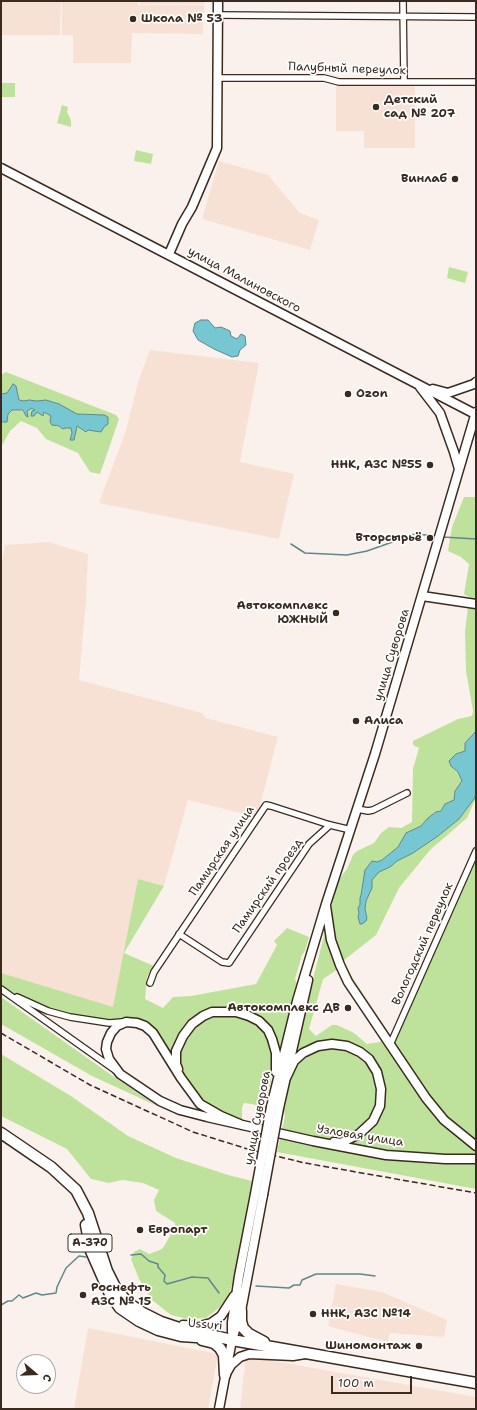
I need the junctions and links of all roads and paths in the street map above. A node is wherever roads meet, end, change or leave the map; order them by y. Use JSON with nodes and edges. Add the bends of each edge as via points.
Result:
{"nodes":[{"id":1,"x":218,"y":1,"type":"edge"},
{"id":2,"x":403,"y":1,"type":"edge"},
{"id":3,"x":218,"y":15,"type":"junction"},
{"id":4,"x":403,"y":16,"type":"junction"},
{"id":5,"x":476,"y":17,"type":"edge"},
{"id":6,"x":217,"y":78,"type":"junction"},
{"id":7,"x":404,"y":82,"type":"junction"},
{"id":8,"x":476,"y":82,"type":"edge"},
{"id":9,"x":1,"y":168,"type":"edge"},
{"id":10,"x":169,"y":254,"type":"junction"},
{"id":11,"x":476,"y":382,"type":"edge"},
{"id":12,"x":419,"y":385,"type":"junction"},
{"id":13,"x":476,"y":413,"type":"edge"},
{"id":14,"x":459,"y":469,"type":"junction"},
{"id":15,"x":422,"y":596,"type":"junction"},
{"id":16,"x":476,"y":604,"type":"edge"},
{"id":17,"x":407,"y":793,"type":"dead end"},
{"id":18,"x":357,"y":810,"type":"junction"},
{"id":19,"x":330,"y":825,"type":"junction"},
{"id":20,"x":350,"y":830,"type":"junction"},
{"id":21,"x":476,"y":851,"type":"edge"},
{"id":22,"x":326,"y":904,"type":"junction"},
{"id":23,"x":179,"y":934,"type":"junction"},
{"id":24,"x":150,"y":983,"type":"dead end"},
{"id":25,"x":1,"y":989,"type":"edge"},
{"id":26,"x":126,"y":1022,"type":"junction"},
{"id":27,"x":390,"y":1045,"type":"junction"},
{"id":28,"x":120,"y":1074,"type":"junction"},
{"id":29,"x":181,"y":1078,"type":"junction"},
{"id":30,"x":286,"y":1078,"type":"junction"},
{"id":31,"x":275,"y":1108,"type":"junction"},
{"id":32,"x":242,"y":1125,"type":"junction"},
{"id":33,"x":1,"y":1133,"type":"edge"},
{"id":34,"x":359,"y":1134,"type":"junction"},
{"id":35,"x":313,"y":1141,"type":"junction"},
{"id":36,"x":476,"y":1146,"type":"edge"},
{"id":37,"x":359,"y":1150,"type":"junction"},
{"id":38,"x":476,"y":1159,"type":"edge"},
{"id":39,"x":62,"y":1176,"type":"junction"},
{"id":40,"x":259,"y":1195,"type":"junction"},
{"id":41,"x":240,"y":1276,"type":"junction"},
{"id":42,"x":241,"y":1311,"type":"junction"},
{"id":43,"x":169,"y":1324,"type":"junction"},
{"id":44,"x":181,"y":1336,"type":"junction"},
{"id":45,"x":232,"y":1340,"type":"junction"},
{"id":46,"x":277,"y":1348,"type":"junction"},
{"id":47,"x":310,"y":1354,"type":"junction"},
{"id":48,"x":225,"y":1375,"type":"junction"},
{"id":49,"x":476,"y":1384,"type":"edge"},
{"id":50,"x":219,"y":1409,"type":"edge"}],
"edges":[{"from":1,"to":3,"type":"street"},
{"from":2,"to":4,"type":"street"},
{"from":3,"to":4,"type":"street"},
{"from":3,"to":6,"type":"street"},
{"from":4,"to":5,"type":"street"},
{"from":4,"to":7,"type":"street"},
{"from":6,"to":7,"type":"street","name":"Палубный переулок","via":[[324,78],[339,82]]},
{"from":6,"to":10,"type":"street","via":[[217,148]]},
{"from":7,"to":8,"type":"street","name":"Палубный переулок"},
{"from":9,"to":10,"type":"street","name":"улица Малиновского"},
{"from":10,"to":12,"type":"street","name":"улица Малиновского"},
{"from":11,"to":12,"type":"street","via":[[448,392]]},
{"from":12,"to":13,"type":"street","name":"улица Малиновского"},
{"from":12,"to":14,"type":"street","via":[[440,413]]},
{"from":13,"to":14,"type":"street","name":"улица Суворова"},
{"from":14,"to":15,"type":"street","name":"улица Суворова"},
{"from":15,"to":16,"type":"street"},
{"from":15,"to":18,"type":"street","name":"улица Суворова"},
{"from":17,"to":18,"type":"street","via":[[373,810]]},
{"from":18,"to":20,"type":"street","name":"улица Суворова"},
{"from":19,"to":20,"type":"street","name":"Памирская улица"},
{"from":19,"to":23,"type":"street","name":"Памирская улица","via":[[266,805]]},
{"from":19,"to":23,"type":"street","name":"Памирский проезд","via":[[309,844],[228,963],[222,962]]},
{"from":20,"to":22,"type":"street","name":"улица Суворова"},
{"from":21,"to":27,"type":"street","name":"Вологодский переулок"},
{"from":22,"to":27,"type":"street","via":[[331,940],[340,965]]},
{"from":22,"to":30,"type":"street","name":"улица Суворова"},
{"from":22,"to":31,"type":"street","name":"улица Суворова","via":[[295,1008]]},
{"from":23,"to":24,"type":"street","name":"Памирская улица","via":[[154,972]]},
{"from":25,"to":26,"type":"street","via":[[42,1008],[70,1017]]},
{"from":25,"to":28,"type":"street"},
{"from":26,"to":28,"type":"street","via":[[117,1026],[111,1033],[106,1049],[109,1059]]},
{"from":26,"to":29,"type":"street","via":[[141,1025],[153,1033]]},
{"from":27,"to":36,"type":"street","via":[[444,1120]]},
{"from":28,"to":32,"type":"street","via":[[160,1101],[180,1110]]},
{"from":29,"to":31,"type":"street","via":[[176,1064],[176,1051],[192,1024],[212,1012],[236,1012],[249,1016],[268,1030],[276,1053]]},
{"from":29,"to":32,"type":"street","via":[[200,1104]]},
{"from":30,"to":31,"type":"street","name":"улица Суворова"},
{"from":30,"to":34,"type":"street","via":[[294,1061],[303,1053],[318,1046],[347,1046],[360,1052],[377,1072],[381,1089],[380,1106],[373,1121]]},
{"from":31,"to":40,"type":"street","name":"улица Суворова","bridge":true},
{"from":32,"to":35,"type":"street","name":"Узловая улица"},
{"from":33,"to":39,"type":"highway","name":"Ussuri","number":"А-370"},
{"from":34,"to":35,"type":"street","via":[[341,1142]]},
{"from":34,"to":37,"type":"street","via":[[353,1139],[354,1146]]},
{"from":35,"to":37,"type":"street","name":"Узловая улица"},
{"from":37,"to":38,"type":"street","name":"Узловая улица","via":[[386,1155]]},
{"from":39,"to":43,"type":"highway","name":"Ussuri","number":"А-370","via":[[76,1190],[88,1213],[107,1271],[115,1287],[127,1302]]},
{"from":39,"to":44,"type":"highway","name":"Ussuri","number":"А-370","via":[[83,1216],[91,1251],[101,1276],[120,1308],[158,1330]]},
{"from":40,"to":41,"type":"street","name":"улица Суворова"},
{"from":40,"to":42,"type":"street","name":"улица Суворова"},
{"from":41,"to":43,"type":"street","via":[[234,1296],[221,1316],[200,1326]]},
{"from":41,"to":45,"type":"street","name":"улица Суворова","via":[[232,1322]]},
{"from":42,"to":45,"type":"street","name":"улица Суворова"},
{"from":42,"to":46,"type":"highway","via":[[243,1328],[257,1340]]},
{"from":43,"to":45,"type":"highway","name":"Ussuri","number":"А-370"},
{"from":44,"to":45,"type":"highway","name":"Ussuri","number":"А-370"},
{"from":44,"to":48,"type":"highway","via":[[214,1343],[220,1348],[224,1355]]},
{"from":45,"to":46,"type":"highway","number":"А-370"},
{"from":45,"to":48,"type":"street","name":"улица Суворова"},
{"from":46,"to":47,"type":"highway","number":"А-370"},
{"from":47,"to":48,"type":"street","via":[[249,1354],[240,1357]]},
{"from":47,"to":49,"type":"highway","number":"А-370"},
{"from":48,"to":50,"type":"street","name":"улица Суворова"}]}
